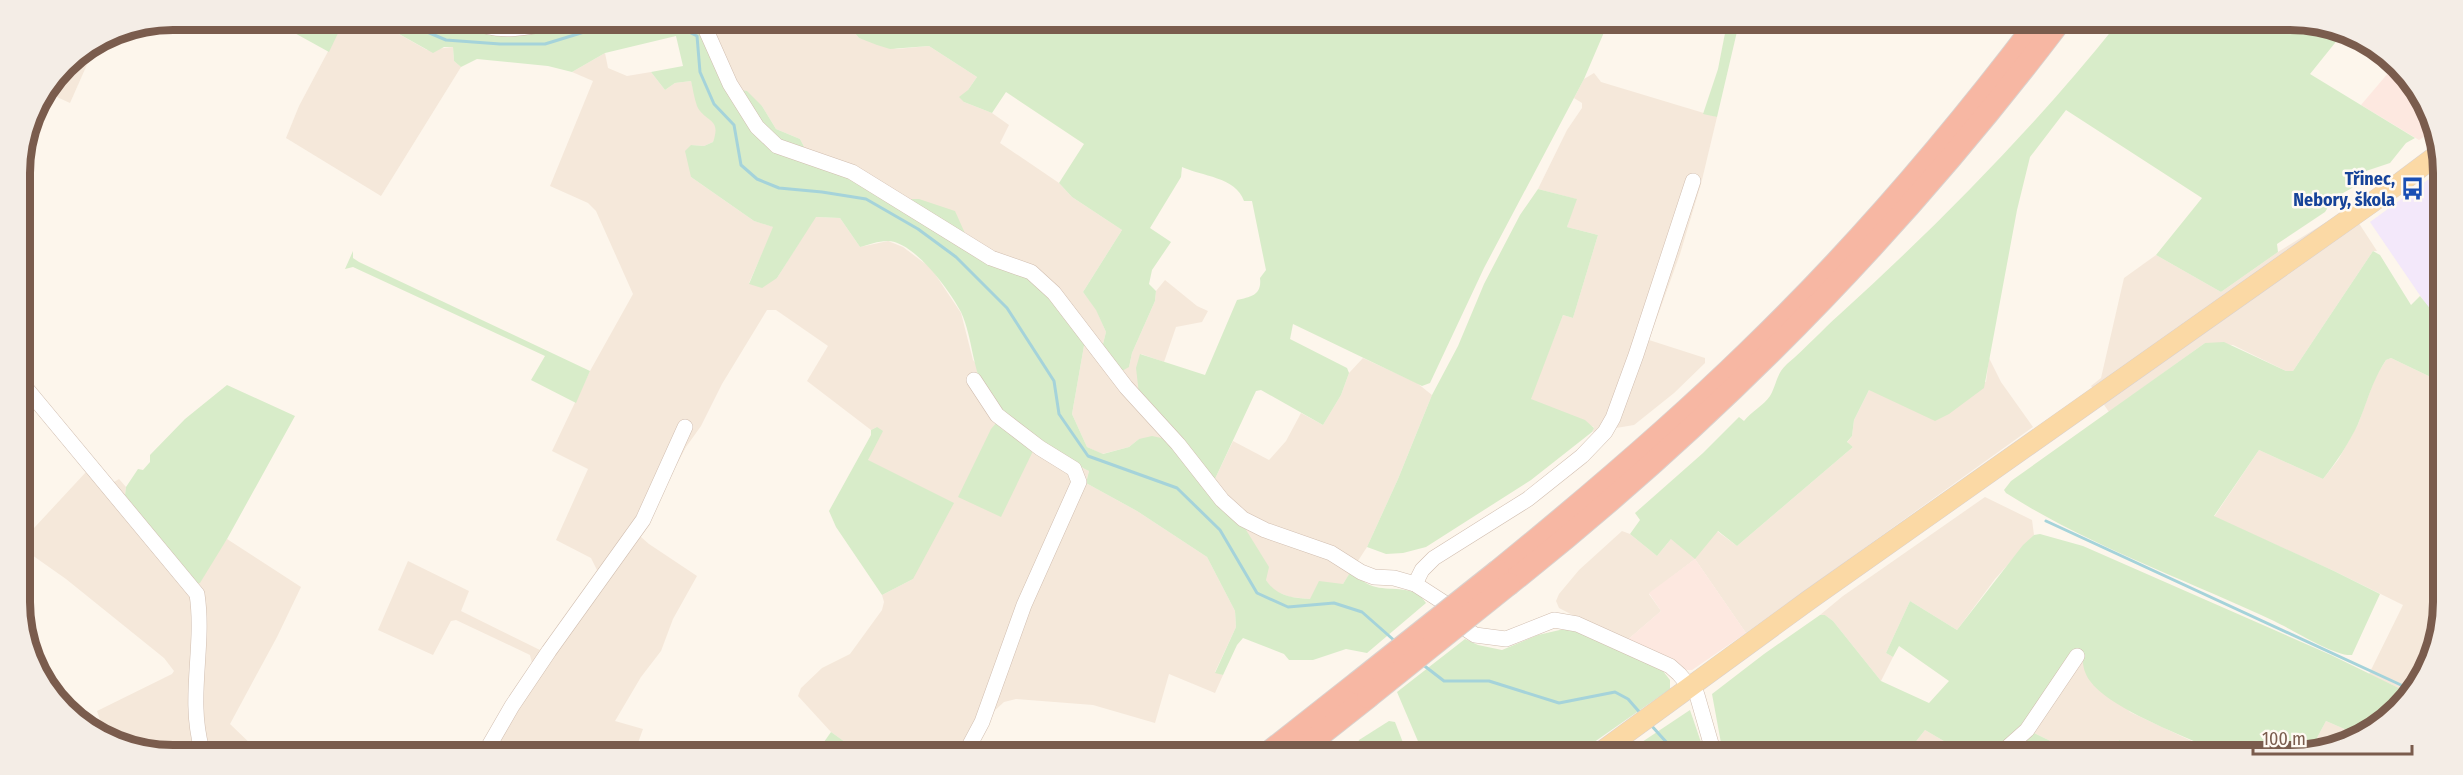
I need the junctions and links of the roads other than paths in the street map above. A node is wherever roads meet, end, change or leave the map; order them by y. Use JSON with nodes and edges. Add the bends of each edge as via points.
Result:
{"nodes":[{"id":1,"x":706,"y":30,"type":"edge"},
{"id":2,"x":2031,"y":30,"type":"edge"},
{"id":3,"x":2053,"y":30,"type":"edge"},
{"id":4,"x":2432,"y":158,"type":"edge"},
{"id":5,"x":1693,"y":181,"type":"dead end"},
{"id":6,"x":974,"y":380,"type":"dead end"},
{"id":7,"x":30,"y":393,"type":"edge"},
{"id":8,"x":685,"y":427,"type":"dead end"},
{"id":9,"x":1503,"y":578,"type":"junction"},
{"id":10,"x":1415,"y":584,"type":"junction"},
{"id":11,"x":2077,"y":656,"type":"dead end"},
{"id":12,"x":1691,"y":687,"type":"junction"},
{"id":13,"x":1362,"y":690,"type":"junction"},
{"id":14,"x":201,"y":745,"type":"edge"},
{"id":15,"x":489,"y":745,"type":"edge"},
{"id":16,"x":970,"y":745,"type":"edge"},
{"id":17,"x":1280,"y":745,"type":"edge"},
{"id":18,"x":1305,"y":745,"type":"edge"},
{"id":19,"x":1611,"y":745,"type":"edge"},
{"id":20,"x":1711,"y":745,"type":"edge"},
{"id":21,"x":2010,"y":745,"type":"edge"}],
"edges":[{"from":1,"to":10,"type":"street","via":[[730,84],[757,128],[777,146],[852,172],[991,258],[1031,272],[1054,294],[1222,500],[1243,519],[1331,553],[1374,578]]},
{"from":2,"to":9,"type":"highway","via":[[1947,136],[1809,291]]},
{"from":3,"to":9,"type":"highway","via":[[1962,147],[1830,294],[1751,373],[1658,459]]},
{"from":4,"to":12,"type":"main road"},
{"from":5,"to":10,"type":"street","via":[[1636,355],[1605,432],[1582,456],[1528,499],[1434,558]]},
{"from":6,"to":16,"type":"street","via":[[997,415],[1074,469],[1079,482],[1024,605],[982,722]]},
{"from":7,"to":14,"type":"street","via":[[197,594],[201,620],[194,698]]},
{"from":8,"to":15,"type":"street","via":[[643,520],[549,651]]},
{"from":9,"to":13,"type":"highway","bridge":true},
{"from":10,"to":12,"type":"street","via":[[1446,604],[1475,635],[1506,639],[1554,620],[1570,622],[1670,666]]},
{"from":11,"to":21,"type":"street","via":[[2027,730]]},
{"from":12,"to":19,"type":"main road"},
{"from":12,"to":20,"type":"street","via":[[1697,695]]},
{"from":13,"to":17,"type":"highway"},
{"from":13,"to":18,"type":"highway"}]}
